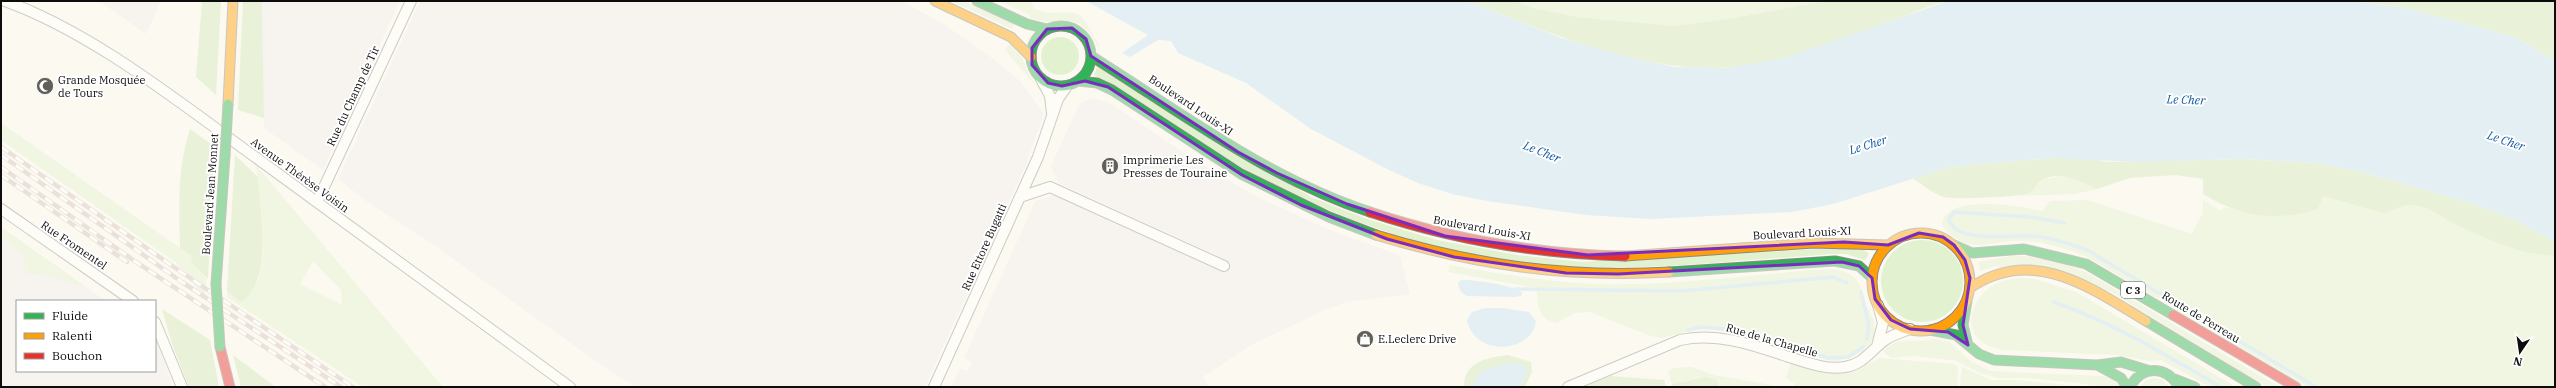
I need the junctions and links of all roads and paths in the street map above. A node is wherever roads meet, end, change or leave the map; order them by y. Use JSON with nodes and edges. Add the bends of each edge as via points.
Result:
{"nodes":[{"id":1,"x":5,"y":1,"type":"edge"},
{"id":2,"x":233,"y":1,"type":"edge"},
{"id":3,"x":411,"y":1,"type":"edge"},
{"id":4,"x":935,"y":1,"type":"edge"},
{"id":5,"x":977,"y":1,"type":"edge"},
{"id":6,"x":1047,"y":29,"type":"junction"},
{"id":7,"x":1091,"y":56,"type":"junction"},
{"id":8,"x":1031,"y":57,"type":"junction"},
{"id":9,"x":1041,"y":79,"type":"junction"},
{"id":10,"x":1078,"y":81,"type":"junction"},
{"id":11,"x":1067,"y":86,"type":"junction"},
{"id":12,"x":1052,"y":115,"type":"junction"},
{"id":13,"x":1020,"y":197,"type":"junction"},
{"id":14,"x":317,"y":202,"type":"junction"},
{"id":15,"x":1,"y":209,"type":"edge"},
{"id":16,"x":1888,"y":245,"type":"junction"},
{"id":17,"x":1954,"y":245,"type":"junction"},
{"id":18,"x":1224,"y":266,"type":"dead end"},
{"id":19,"x":1872,"y":278,"type":"junction"},
{"id":20,"x":1970,"y":288,"type":"junction"},
{"id":21,"x":132,"y":300,"type":"edge"},
{"id":22,"x":1966,"y":301,"type":"junction"},
{"id":23,"x":1878,"y":305,"type":"junction"},
{"id":24,"x":156,"y":324,"type":"edge"},
{"id":25,"x":1910,"y":329,"type":"junction"},
{"id":26,"x":1930,"y":330,"type":"junction"},
{"id":27,"x":1968,"y":345,"type":"junction"},
{"id":28,"x":1877,"y":346,"type":"junction"},
{"id":29,"x":2097,"y":366,"type":"junction"},
{"id":30,"x":2147,"y":370,"type":"junction"},
{"id":31,"x":2177,"y":383,"type":"edge"},
{"id":32,"x":182,"y":387,"type":"edge"},
{"id":33,"x":230,"y":387,"type":"edge"},
{"id":34,"x":570,"y":387,"type":"edge"},
{"id":35,"x":934,"y":387,"type":"edge"},
{"id":36,"x":1568,"y":387,"type":"edge"},
{"id":37,"x":2127,"y":387,"type":"edge"},
{"id":38,"x":2130,"y":387,"type":"edge"},
{"id":39,"x":2195,"y":387,"type":"edge"},
{"id":40,"x":2256,"y":387,"type":"edge"},
{"id":41,"x":2296,"y":387,"type":"edge"}],
"edges":[{"from":1,"to":14,"type":"street","name":"Avenue Thérèse Voisin","via":[[64,26],[90,42],[234,141]]},
{"from":2,"to":33,"type":"main road","name":"Boulevard Jean Monnet","bridge":true,"via":[[216,284],[220,347]]},
{"from":3,"to":14,"type":"street","name":"Rue du Champ de Tir"},
{"from":4,"to":8,"type":"main road","via":[[1012,36]]},
{"from":5,"to":6,"type":"main road","via":[[1027,24]]},
{"from":6,"to":7,"type":"main road","via":[[1055,26],[1072,28],[1086,39]]},
{"from":6,"to":8,"type":"main road","via":[[1035,41]]},
{"from":7,"to":10,"type":"main road","via":[[1085,74]]},
{"from":7,"to":16,"type":"main road","name":"Boulevard Louis-XI","via":[[1238,152],[1277,173],[1348,204],[1445,236],[1524,249],[1588,255],[1634,255],[1823,242]]},
{"from":8,"to":9,"type":"main road","via":[[1032,65]]},
{"from":9,"to":11,"type":"main road","via":[[1056,86]]},
{"from":9,"to":12,"type":"street","name":"Rue Ettore Bugatti","via":[[1050,96]]},
{"from":10,"to":11,"type":"main road"},
{"from":10,"to":19,"type":"main road","via":[[1097,83],[1112,90],[1222,163],[1295,202],[1387,239],[1437,253],[1515,268],[1618,274],[1835,261],[1859,266]]},
{"from":11,"to":12,"type":"street","name":"Rue Ettore Bugatti","via":[[1058,99]]},
{"from":12,"to":13,"type":"street","name":"Rue Ettore Bugatti","via":[[1038,157]]},
{"from":13,"to":18,"type":"street","via":[[1050,187]]},
{"from":13,"to":35,"type":"street","name":"Rue Ettore Bugatti"},
{"from":14,"to":34,"type":"street","name":"Avenue Thérèse Voisin"},
{"from":15,"to":21,"type":"street","name":"Rue Fromentel"},
{"from":16,"to":17,"type":"main road","via":[[1903,236],[1919,232],[1943,237]]},
{"from":16,"to":19,"type":"main road","via":[[1877,260]]},
{"from":17,"to":20,"type":"main road","via":[[1965,260]]},
{"from":17,"to":41,"type":"main road","name":"Route de Perreau","number":"C 3","via":[[1972,253],[2024,249],[2086,264]]},
{"from":19,"to":23,"type":"main road","via":[[1873,292]]},
{"from":20,"to":22,"type":"main road"},
{"from":20,"to":40,"type":"main road","number":"C 3","via":[[1992,273],[2012,269],[2040,270],[2067,277],[2092,289]]},
{"from":22,"to":26,"type":"main road","via":[[1952,320]]},
{"from":22,"to":27,"type":"main road","via":[[1963,333]]},
{"from":23,"to":25,"type":"main road","via":[[1892,320]]},
{"from":23,"to":28,"type":"street","via":[[1883,323]]},
{"from":24,"to":32,"type":"street"},
{"from":25,"to":26,"type":"main road"},
{"from":25,"to":28,"type":"street","name":"Rue de la Chapelle","via":[[1892,336]]},
{"from":26,"to":27,"type":"main road","via":[[1956,335]]},
{"from":27,"to":29,"type":"main road","via":[[1980,354],[1999,361]]},
{"from":28,"to":36,"type":"street","name":"Rue de la Chapelle","via":[[1863,360],[1854,364],[1825,367],[1731,339],[1692,338],[1680,340]]},
{"from":29,"to":30,"type":"main road","via":[[2121,362]]},
{"from":29,"to":37,"type":"main road","via":[[2121,378]]},
{"from":30,"to":31,"type":"main road","via":[[2163,370]]},
{"from":30,"to":38,"type":"main road","via":[[2136,377]]},
{"from":31,"to":39,"type":"main road"}]}
